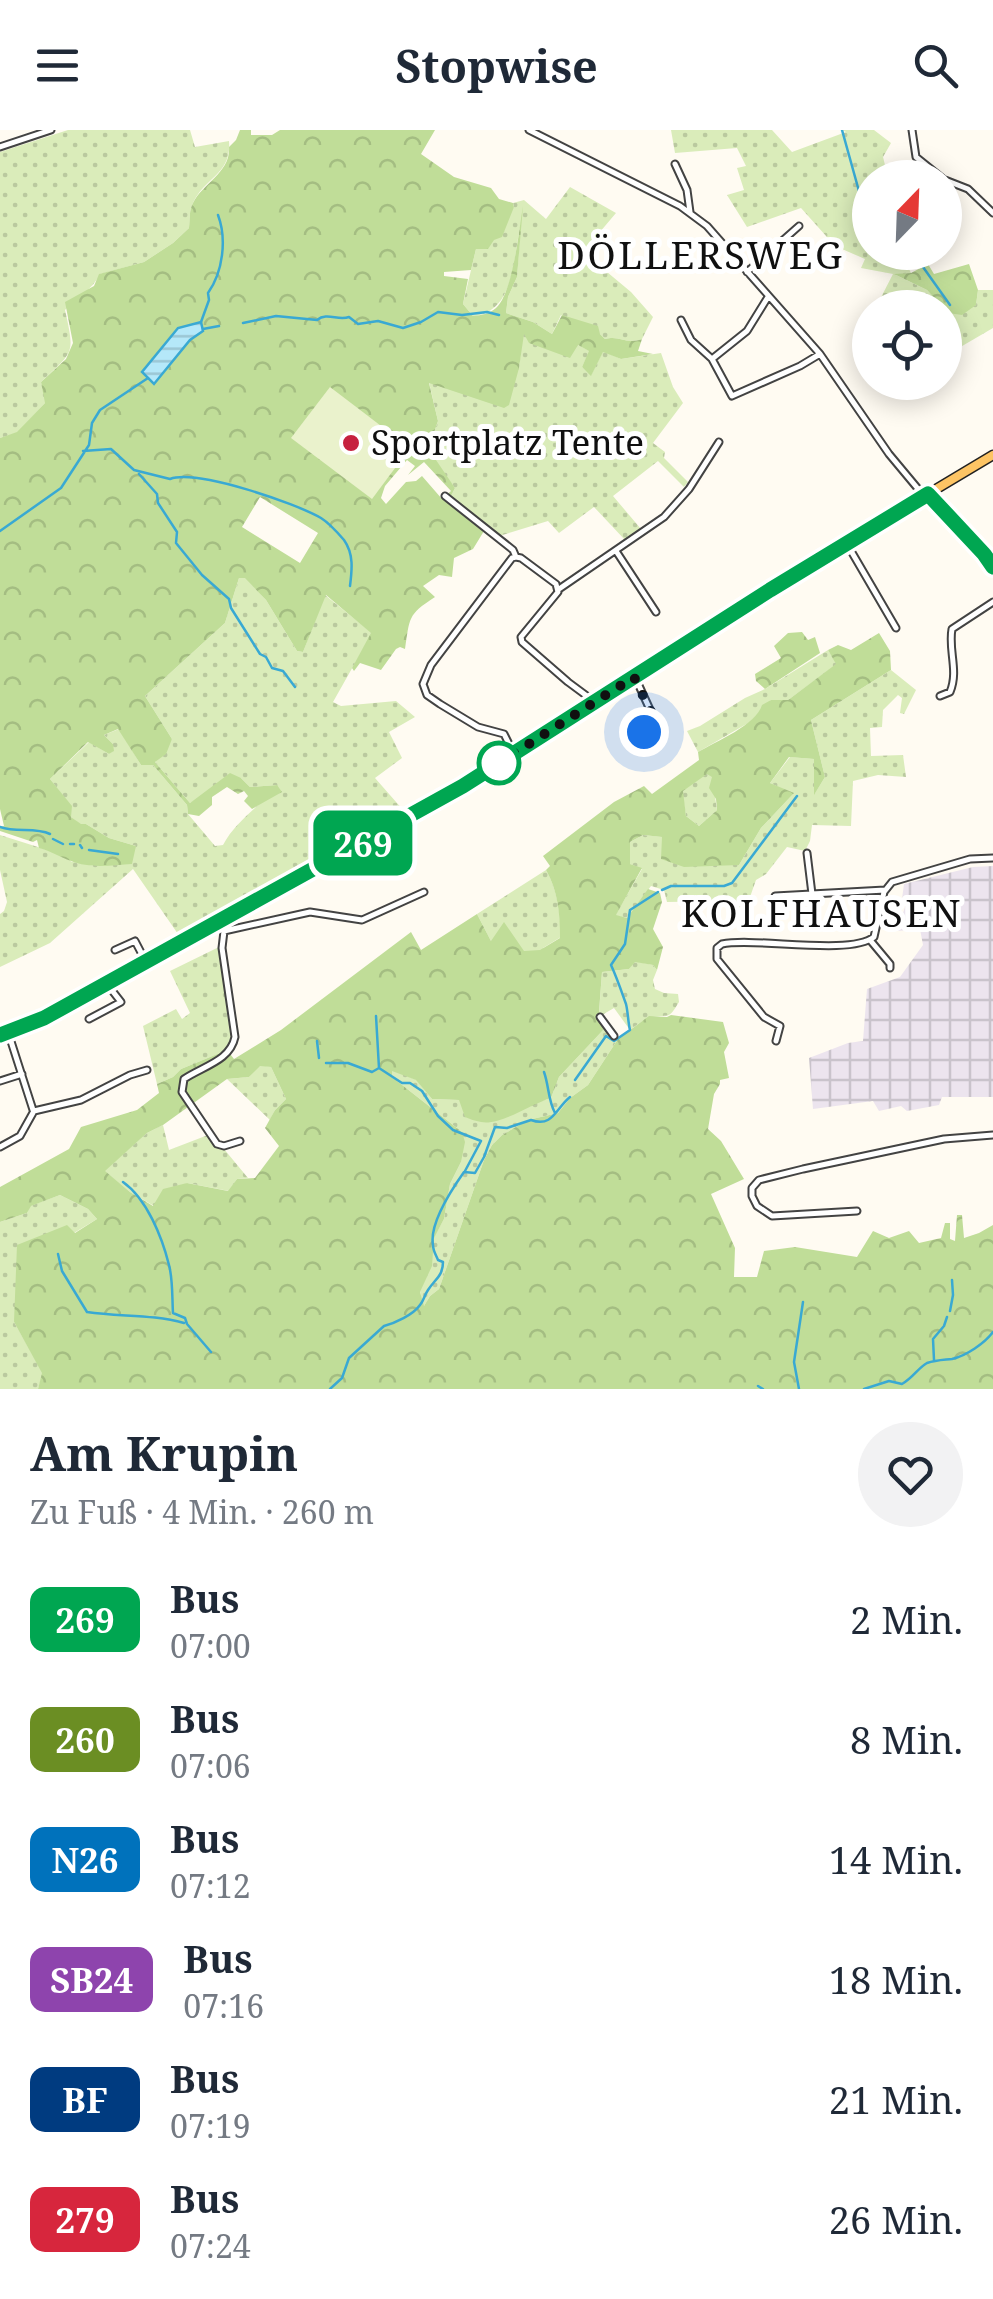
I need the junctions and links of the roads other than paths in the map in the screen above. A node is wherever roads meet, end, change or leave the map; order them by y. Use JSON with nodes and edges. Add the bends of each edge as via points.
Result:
{"nodes":[{"id":1,"x":51,"y":130,"type":"edge"},
{"id":2,"x":529,"y":130,"type":"edge"},
{"id":3,"x":912,"y":130,"type":"edge"},
{"id":4,"x":0,"y":147,"type":"edge"},
{"id":5,"x":920,"y":160,"type":"edge"},
{"id":6,"x":675,"y":164,"type":"dead end"},
{"id":7,"x":962,"y":187,"type":"edge"},
{"id":8,"x":690,"y":212,"type":"junction"},
{"id":9,"x":993,"y":213,"type":"edge"},
{"id":10,"x":798,"y":226,"type":"dead end"},
{"id":11,"x":747,"y":272,"type":"junction"},
{"id":12,"x":768,"y":298,"type":"junction"},
{"id":13,"x":681,"y":320,"type":"dead end"},
{"id":14,"x":820,"y":354,"type":"junction"},
{"id":15,"x":712,"y":359,"type":"junction"},
{"id":16,"x":719,"y":442,"type":"dead end"},
{"id":17,"x":993,"y":455,"type":"edge"},
{"id":18,"x":930,"y":493,"type":"junction"},
{"id":19,"x":445,"y":496,"type":"dead end"},
{"id":20,"x":846,"y":543,"type":"junction"},
{"id":21,"x":616,"y":551,"type":"junction"},
{"id":22,"x":516,"y":557,"type":"junction"},
{"id":23,"x":993,"y":567,"type":"edge"},
{"id":24,"x":559,"y":588,"type":"junction"},
{"id":25,"x":993,"y":602,"type":"edge"},
{"id":26,"x":656,"y":612,"type":"dead end"},
{"id":27,"x":896,"y":628,"type":"dead end"},
{"id":28,"x":634,"y":677,"type":"junction"},
{"id":29,"x":940,"y":696,"type":"dead end"},
{"id":30,"x":596,"y":702,"type":"junction"},
{"id":31,"x":636,"y":742,"type":"dead end"},
{"id":32,"x":514,"y":754,"type":"junction"},
{"id":33,"x":806,"y":853,"type":"dead end"},
{"id":34,"x":993,"y":858,"type":"edge"},
{"id":35,"x":885,"y":890,"type":"junction"},
{"id":36,"x":424,"y":892,"type":"dead end"},
{"id":37,"x":812,"y":894,"type":"junction"},
{"id":38,"x":775,"y":896,"type":"dead end"},
{"id":39,"x":221,"y":927,"type":"junction"},
{"id":40,"x":870,"y":940,"type":"junction"},
{"id":41,"x":115,"y":950,"type":"dead end"},
{"id":42,"x":146,"y":962,"type":"junction"},
{"id":43,"x":890,"y":968,"type":"dead end"},
{"id":44,"x":107,"y":984,"type":"junction"},
{"id":45,"x":600,"y":1017,"type":"dead end"},
{"id":46,"x":88,"y":1019,"type":"dead end"},
{"id":47,"x":4,"y":1034,"type":"edge"},
{"id":48,"x":614,"y":1036,"type":"dead end"},
{"id":49,"x":776,"y":1041,"type":"dead end"},
{"id":50,"x":147,"y":1070,"type":"dead end"},
{"id":51,"x":22,"y":1074,"type":"junction"},
{"id":52,"x":0,"y":1080,"type":"edge"},
{"id":53,"x":34,"y":1111,"type":"junction"},
{"id":54,"x":993,"y":1135,"type":"edge"},
{"id":55,"x":240,"y":1141,"type":"dead end"},
{"id":56,"x":0,"y":1147,"type":"edge"},
{"id":57,"x":857,"y":1212,"type":"dead end"}],
"edges":[{"from":1,"to":4,"type":"street"},
{"from":2,"to":8,"type":"street"},
{"from":3,"to":5,"type":"street"},
{"from":6,"to":8,"type":"street"},
{"from":7,"to":9,"type":"street"},
{"from":8,"to":11,"type":"street"},
{"from":10,"to":11,"type":"street"},
{"from":11,"to":12,"type":"street"},
{"from":12,"to":14,"type":"street"},
{"from":12,"to":15,"type":"street","via":[[747,331]]},
{"from":13,"to":15,"type":"street"},
{"from":14,"to":15,"type":"street","via":[[732,396]]},
{"from":14,"to":18,"type":"street","via":[[889,454]]},
{"from":16,"to":21,"type":"street","via":[[664,517]]},
{"from":17,"to":18,"type":"main road"},
{"from":18,"to":20,"type":"main road"},
{"from":18,"to":23,"type":"street","via":[[941,496]]},
{"from":19,"to":22,"type":"street"},
{"from":20,"to":27,"type":"street"},
{"from":20,"to":28,"type":"main road"},
{"from":21,"to":24,"type":"street"},
{"from":21,"to":26,"type":"street"},
{"from":22,"to":24,"type":"street"},
{"from":22,"to":32,"type":"street","via":[[431,665],[424,684],[437,702],[504,734]]},
{"from":24,"to":30,"type":"street","via":[[522,642]]},
{"from":25,"to":29,"type":"street","via":[[952,629],[954,685]]},
{"from":28,"to":30,"type":"main road"},
{"from":28,"to":31,"type":"street","via":[[658,720]]},
{"from":30,"to":32,"type":"main road"},
{"from":32,"to":39,"type":"main road"},
{"from":33,"to":37,"type":"street"},
{"from":34,"to":35,"type":"street","via":[[916,873]]},
{"from":35,"to":37,"type":"street"},
{"from":35,"to":40,"type":"street"},
{"from":36,"to":39,"type":"street","via":[[362,920],[310,912]]},
{"from":37,"to":38,"type":"street"},
{"from":39,"to":42,"type":"main road"},
{"from":39,"to":55,"type":"street","via":[[233,1048],[184,1079],[182,1092],[217,1144]]},
{"from":40,"to":43,"type":"street"},
{"from":40,"to":49,"type":"street","via":[[725,942],[717,948],[717,958],[756,1009],[780,1026]]},
{"from":41,"to":42,"type":"street","via":[[135,941]]},
{"from":42,"to":44,"type":"main road"},
{"from":44,"to":46,"type":"street","via":[[120,1002]]},
{"from":44,"to":47,"type":"main road"},
{"from":45,"to":48,"type":"street"},
{"from":47,"to":51,"type":"street"},
{"from":50,"to":53,"type":"street","via":[[81,1100]]},
{"from":51,"to":52,"type":"street"},
{"from":51,"to":53,"type":"street"},
{"from":53,"to":56,"type":"street","via":[[20,1136]]},
{"from":54,"to":57,"type":"street","via":[[803,1168],[762,1178],[752,1188],[757,1206],[772,1216]]}]}
